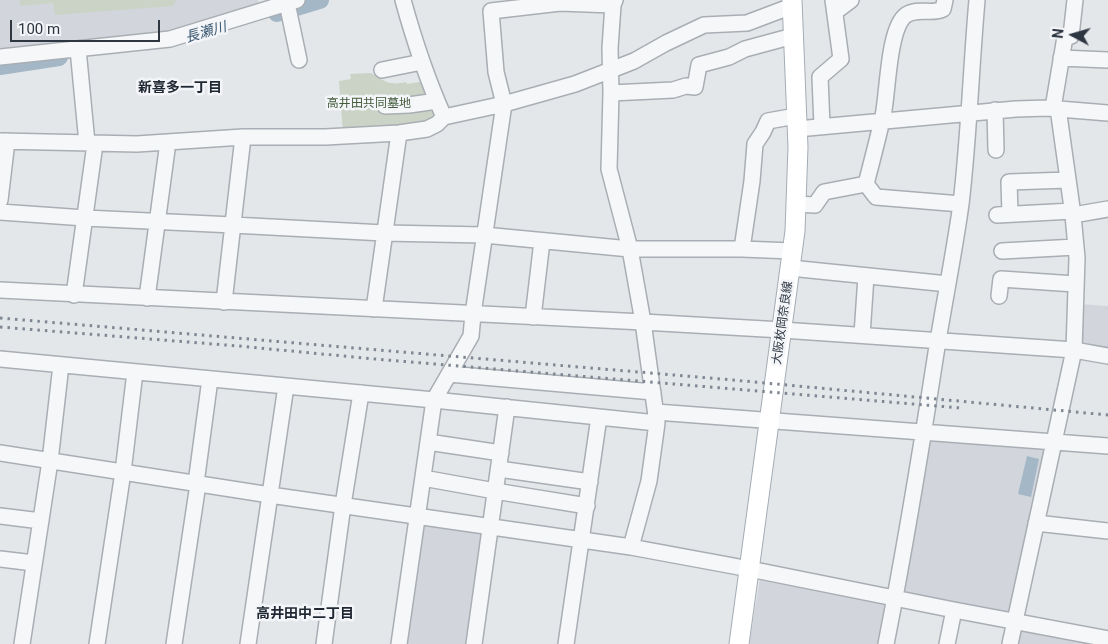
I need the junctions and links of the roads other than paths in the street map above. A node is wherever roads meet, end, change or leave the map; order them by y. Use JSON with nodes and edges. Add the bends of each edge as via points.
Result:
{"nodes":[{"id":1,"x":403,"y":0,"type":"edge"},
{"id":2,"x":851,"y":0,"type":"edge"},
{"id":3,"x":944,"y":0,"type":"edge"},
{"id":4,"x":977,"y":0,"type":"edge"},
{"id":5,"x":1075,"y":0,"type":"edge"},
{"id":6,"x":614,"y":3,"type":"edge"},
{"id":7,"x":524,"y":4,"type":"edge"},
{"id":8,"x":792,"y":4,"type":"edge"},
{"id":9,"x":291,"y":6,"type":"edge"},
{"id":10,"x":834,"y":6,"type":"edge"},
{"id":11,"x":793,"y":36,"type":"junction"},
{"id":12,"x":78,"y":49,"type":"junction"},
{"id":13,"x":0,"y":57,"type":"edge"},
{"id":14,"x":1061,"y":58,"type":"junction"},
{"id":15,"x":299,"y":60,"type":"dead end"},
{"id":16,"x":1108,"y":60,"type":"edge"},
{"id":17,"x":422,"y":62,"type":"junction"},
{"id":18,"x":382,"y":70,"type":"dead end"},
{"id":19,"x":611,"y":70,"type":"junction"},
{"id":20,"x":612,"y":94,"type":"junction"},
{"id":21,"x":437,"y":101,"type":"junction"},
{"id":22,"x":504,"y":104,"type":"junction"},
{"id":23,"x":386,"y":106,"type":"dead end"},
{"id":24,"x":1056,"y":108,"type":"junction"},
{"id":25,"x":995,"y":110,"type":"junction"},
{"id":26,"x":970,"y":112,"type":"junction"},
{"id":27,"x":1108,"y":113,"type":"edge"},
{"id":28,"x":444,"y":117,"type":"junction"},
{"id":29,"x":882,"y":121,"type":"junction"},
{"id":30,"x":797,"y":123,"type":"junction"},
{"id":31,"x":822,"y":126,"type":"junction"},
{"id":32,"x":399,"y":133,"type":"junction"},
{"id":33,"x":243,"y":137,"type":"junction"},
{"id":34,"x":4,"y":141,"type":"edge"},
{"id":35,"x":168,"y":142,"type":"junction"},
{"id":36,"x":91,"y":144,"type":"junction"},
{"id":37,"x":996,"y":150,"type":"dead end"},
{"id":38,"x":1068,"y":180,"type":"junction"},
{"id":39,"x":866,"y":184,"type":"junction"},
{"id":40,"x":0,"y":200,"type":"edge"},
{"id":41,"x":796,"y":204,"type":"junction"},
{"id":42,"x":961,"y":204,"type":"junction"},
{"id":43,"x":1108,"y":209,"type":"edge"},
{"id":44,"x":0,"y":212,"type":"edge"},
{"id":45,"x":1073,"y":213,"type":"junction"},
{"id":46,"x":85,"y":218,"type":"junction"},
{"id":47,"x":158,"y":222,"type":"junction"},
{"id":48,"x":233,"y":226,"type":"junction"},
{"id":49,"x":384,"y":233,"type":"junction"},
{"id":50,"x":484,"y":235,"type":"junction"},
{"id":51,"x":542,"y":241,"type":"junction"},
{"id":52,"x":1076,"y":247,"type":"junction"},
{"id":53,"x":630,"y":249,"type":"junction"},
{"id":54,"x":742,"y":249,"type":"junction"},
{"id":55,"x":1002,"y":251,"type":"dead end"},
{"id":56,"x":791,"y":259,"type":"junction"},
{"id":57,"x":866,"y":276,"type":"junction"},
{"id":58,"x":948,"y":284,"type":"junction"},
{"id":59,"x":1075,"y":284,"type":"junction"},
{"id":60,"x":0,"y":290,"type":"edge"},
{"id":61,"x":74,"y":294,"type":"junction"},
{"id":62,"x":999,"y":296,"type":"dead end"},
{"id":63,"x":147,"y":298,"type":"junction"},
{"id":64,"x":224,"y":302,"type":"junction"},
{"id":65,"x":374,"y":309,"type":"junction"},
{"id":66,"x":473,"y":314,"type":"junction"},
{"id":67,"x":533,"y":317,"type":"junction"},
{"id":68,"x":643,"y":322,"type":"junction"},
{"id":69,"x":782,"y":330,"type":"junction"},
{"id":70,"x":862,"y":336,"type":"junction"},
{"id":71,"x":938,"y":341,"type":"junction"},
{"id":72,"x":1074,"y":350,"type":"junction"},
{"id":73,"x":1108,"y":356,"type":"edge"},
{"id":74,"x":0,"y":359,"type":"edge"},
{"id":75,"x":61,"y":365,"type":"junction"},
{"id":76,"x":135,"y":372,"type":"junction"},
{"id":77,"x":449,"y":374,"type":"junction"},
{"id":78,"x":210,"y":379,"type":"junction"},
{"id":79,"x":286,"y":386,"type":"junction"},
{"id":80,"x":653,"y":392,"type":"junction"},
{"id":81,"x":361,"y":393,"type":"junction"},
{"id":82,"x":434,"y":400,"type":"junction"},
{"id":83,"x":507,"y":408,"type":"junction"},
{"id":84,"x":599,"y":417,"type":"junction"},
{"id":85,"x":657,"y":418,"type":"junction"},
{"id":86,"x":769,"y":421,"type":"junction"},
{"id":87,"x":924,"y":432,"type":"junction"},
{"id":88,"x":428,"y":442,"type":"junction"},
{"id":89,"x":1053,"y":442,"type":"junction"},
{"id":90,"x":1108,"y":446,"type":"edge"},
{"id":91,"x":501,"y":453,"type":"junction"},
{"id":92,"x":0,"y":454,"type":"edge"},
{"id":93,"x":50,"y":461,"type":"junction"},
{"id":94,"x":499,"y":469,"type":"junction"},
{"id":95,"x":123,"y":472,"type":"junction"},
{"id":96,"x":423,"y":478,"type":"junction"},
{"id":97,"x":590,"y":482,"type":"junction"},
{"id":98,"x":197,"y":484,"type":"junction"},
{"id":99,"x":496,"y":491,"type":"junction"},
{"id":100,"x":270,"y":495,"type":"junction"},
{"id":101,"x":343,"y":506,"type":"junction"},
{"id":102,"x":587,"y":506,"type":"junction"},
{"id":103,"x":0,"y":516,"type":"edge"},
{"id":104,"x":418,"y":516,"type":"junction"},
{"id":105,"x":41,"y":521,"type":"junction"},
{"id":106,"x":1036,"y":523,"type":"junction"},
{"id":107,"x":490,"y":527,"type":"junction"},
{"id":108,"x":1108,"y":531,"type":"edge"},
{"id":109,"x":580,"y":539,"type":"junction"},
{"id":110,"x":631,"y":547,"type":"junction"},
{"id":111,"x":0,"y":559,"type":"edge"},
{"id":112,"x":34,"y":563,"type":"junction"},
{"id":113,"x":750,"y":569,"type":"junction"},
{"id":114,"x":895,"y":598,"type":"junction"},
{"id":115,"x":954,"y":610,"type":"junction"},
{"id":116,"x":1015,"y":622,"type":"junction"},
{"id":117,"x":1108,"y":639,"type":"edge"},
{"id":118,"x":22,"y":644,"type":"edge"},
{"id":119,"x":97,"y":644,"type":"edge"},
{"id":120,"x":174,"y":644,"type":"edge"},
{"id":121,"x":248,"y":644,"type":"edge"},
{"id":122,"x":324,"y":644,"type":"edge"},
{"id":123,"x":399,"y":644,"type":"edge"},
{"id":124,"x":474,"y":644,"type":"edge"},
{"id":125,"x":566,"y":644,"type":"edge"},
{"id":126,"x":739,"y":644,"type":"edge"},
{"id":127,"x":886,"y":644,"type":"edge"},
{"id":128,"x":947,"y":644,"type":"edge"},
{"id":129,"x":1010,"y":644,"type":"edge"}],
"edges":[{"from":1,"to":17,"type":"street"},
{"from":2,"to":10,"type":"street"},
{"from":3,"to":29,"type":"street","via":[[943,9],[912,12],[898,24]]},
{"from":4,"to":26,"type":"street"},
{"from":5,"to":14,"type":"street","via":[[1071,36],[1065,37]]},
{"from":6,"to":7,"type":"street"},
{"from":6,"to":19,"type":"street"},
{"from":7,"to":22,"type":"street","via":[[491,11],[496,72]]},
{"from":8,"to":11,"type":"main road","name":"大阪枚岡奈良線"},
{"from":8,"to":19,"type":"street","via":[[747,23],[704,25]]},
{"from":9,"to":12,"type":"street","via":[[170,39]]},
{"from":9,"to":15,"type":"street"},
{"from":10,"to":31,"type":"street","via":[[841,59],[820,77]]},
{"from":11,"to":20,"type":"street","via":[[698,65],[695,87]]},
{"from":11,"to":30,"type":"main road","name":"大阪枚岡奈良線"},
{"from":12,"to":13,"type":"street"},
{"from":12,"to":36,"type":"street"},
{"from":14,"to":16,"type":"street"},
{"from":14,"to":24,"type":"street"},
{"from":17,"to":18,"type":"street"},
{"from":17,"to":21,"type":"street"},
{"from":19,"to":20,"type":"street"},
{"from":19,"to":22,"type":"street"},
{"from":20,"to":53,"type":"street","via":[[610,169]]},
{"from":21,"to":23,"type":"street"},
{"from":21,"to":28,"type":"street"},
{"from":22,"to":28,"type":"street"},
{"from":22,"to":50,"type":"street"},
{"from":24,"to":25,"type":"street"},
{"from":24,"to":27,"type":"street"},
{"from":24,"to":38,"type":"street"},
{"from":25,"to":26,"type":"street"},
{"from":25,"to":37,"type":"street"},
{"from":26,"to":29,"type":"street"},
{"from":26,"to":42,"type":"street"},
{"from":28,"to":32,"type":"street","via":[[427,129]]},
{"from":29,"to":31,"type":"street"},
{"from":29,"to":39,"type":"street"},
{"from":30,"to":31,"type":"street"},
{"from":30,"to":41,"type":"main road","name":"大阪枚岡奈良線"},
{"from":30,"to":54,"type":"street","via":[[768,121],[755,144]]},
{"from":32,"to":33,"type":"street"},
{"from":32,"to":49,"type":"street"},
{"from":33,"to":35,"type":"street"},
{"from":33,"to":48,"type":"street"},
{"from":34,"to":36,"type":"street"},
{"from":34,"to":40,"type":"street"},
{"from":35,"to":36,"type":"street"},
{"from":35,"to":47,"type":"street"},
{"from":36,"to":46,"type":"street"},
{"from":38,"to":45,"type":"street"},
{"from":38,"to":45,"type":"street","via":[[1009,182],[1004,215]]},
{"from":39,"to":41,"type":"street","via":[[824,192],[815,206]]},
{"from":39,"to":42,"type":"street","via":[[876,197]]},
{"from":41,"to":56,"type":"main road","name":"大阪枚岡奈良線"},
{"from":42,"to":58,"type":"street"},
{"from":43,"to":45,"type":"street"},
{"from":44,"to":46,"type":"street"},
{"from":45,"to":52,"type":"street"},
{"from":46,"to":47,"type":"street"},
{"from":46,"to":61,"type":"street"},
{"from":47,"to":48,"type":"street"},
{"from":47,"to":63,"type":"street"},
{"from":48,"to":49,"type":"street"},
{"from":48,"to":64,"type":"street"},
{"from":49,"to":50,"type":"street"},
{"from":49,"to":65,"type":"street"},
{"from":50,"to":51,"type":"street"},
{"from":50,"to":66,"type":"street"},
{"from":51,"to":53,"type":"street"},
{"from":51,"to":67,"type":"street"},
{"from":52,"to":55,"type":"street"},
{"from":52,"to":59,"type":"street"},
{"from":53,"to":54,"type":"street"},
{"from":53,"to":68,"type":"street"},
{"from":54,"to":56,"type":"street"},
{"from":56,"to":57,"type":"street"},
{"from":56,"to":69,"type":"main road","name":"大阪枚岡奈良線"},
{"from":57,"to":58,"type":"street"},
{"from":57,"to":70,"type":"street"},
{"from":58,"to":71,"type":"street"},
{"from":59,"to":62,"type":"street","via":[[1001,279]]},
{"from":59,"to":72,"type":"street"},
{"from":60,"to":61,"type":"street"},
{"from":61,"to":63,"type":"street"},
{"from":63,"to":64,"type":"street"},
{"from":64,"to":65,"type":"street"},
{"from":65,"to":66,"type":"street"},
{"from":66,"to":67,"type":"street"},
{"from":66,"to":77,"type":"street","via":[[471,336]]},
{"from":67,"to":68,"type":"street"},
{"from":68,"to":69,"type":"street"},
{"from":68,"to":80,"type":"street"},
{"from":69,"to":70,"type":"street"},
{"from":69,"to":86,"type":"main road","name":"大阪枚岡奈良線"},
{"from":70,"to":71,"type":"street"},
{"from":71,"to":72,"type":"street"},
{"from":71,"to":87,"type":"street"},
{"from":72,"to":73,"type":"street"},
{"from":72,"to":89,"type":"street"},
{"from":74,"to":75,"type":"street"},
{"from":75,"to":76,"type":"street"},
{"from":75,"to":93,"type":"street"},
{"from":76,"to":78,"type":"street"},
{"from":76,"to":95,"type":"street"},
{"from":77,"to":80,"type":"street"},
{"from":77,"to":82,"type":"street"},
{"from":78,"to":79,"type":"street"},
{"from":78,"to":98,"type":"street"},
{"from":79,"to":81,"type":"street"},
{"from":79,"to":100,"type":"street"},
{"from":80,"to":85,"type":"street"},
{"from":81,"to":82,"type":"street"},
{"from":81,"to":101,"type":"street"},
{"from":82,"to":83,"type":"street"},
{"from":82,"to":88,"type":"street"},
{"from":83,"to":84,"type":"street"},
{"from":83,"to":91,"type":"street"},
{"from":84,"to":85,"type":"street"},
{"from":84,"to":97,"type":"street"},
{"from":85,"to":86,"type":"street"},
{"from":85,"to":110,"type":"street","via":[[649,481]]},
{"from":86,"to":87,"type":"street"},
{"from":86,"to":113,"type":"main road","name":"大阪枚岡奈良線"},
{"from":87,"to":89,"type":"street"},
{"from":87,"to":114,"type":"street"},
{"from":88,"to":91,"type":"street"},
{"from":88,"to":96,"type":"street"},
{"from":89,"to":90,"type":"street"},
{"from":89,"to":106,"type":"street"},
{"from":91,"to":94,"type":"street"},
{"from":92,"to":93,"type":"street"},
{"from":93,"to":95,"type":"street"},
{"from":93,"to":105,"type":"street"},
{"from":94,"to":97,"type":"street"},
{"from":94,"to":99,"type":"street"},
{"from":95,"to":98,"type":"street"},
{"from":95,"to":119,"type":"street"},
{"from":96,"to":99,"type":"street"},
{"from":96,"to":104,"type":"street"},
{"from":97,"to":102,"type":"street"},
{"from":98,"to":100,"type":"street"},
{"from":98,"to":120,"type":"street"},
{"from":99,"to":102,"type":"street"},
{"from":99,"to":107,"type":"street"},
{"from":100,"to":101,"type":"street"},
{"from":100,"to":121,"type":"street"},
{"from":101,"to":104,"type":"street"},
{"from":101,"to":122,"type":"street"},
{"from":102,"to":109,"type":"street"},
{"from":103,"to":105,"type":"street"},
{"from":104,"to":107,"type":"street"},
{"from":104,"to":123,"type":"street"},
{"from":105,"to":112,"type":"street"},
{"from":106,"to":108,"type":"street"},
{"from":106,"to":116,"type":"street"},
{"from":107,"to":109,"type":"street"},
{"from":107,"to":124,"type":"street"},
{"from":109,"to":110,"type":"street"},
{"from":109,"to":125,"type":"street"},
{"from":110,"to":113,"type":"street"},
{"from":111,"to":112,"type":"street"},
{"from":112,"to":118,"type":"street"},
{"from":113,"to":114,"type":"street"},
{"from":113,"to":126,"type":"main road","name":"大阪枚岡奈良線"},
{"from":114,"to":115,"type":"street"},
{"from":114,"to":127,"type":"street"},
{"from":115,"to":116,"type":"street"},
{"from":115,"to":128,"type":"street"},
{"from":116,"to":117,"type":"street"},
{"from":116,"to":129,"type":"street"}]}
